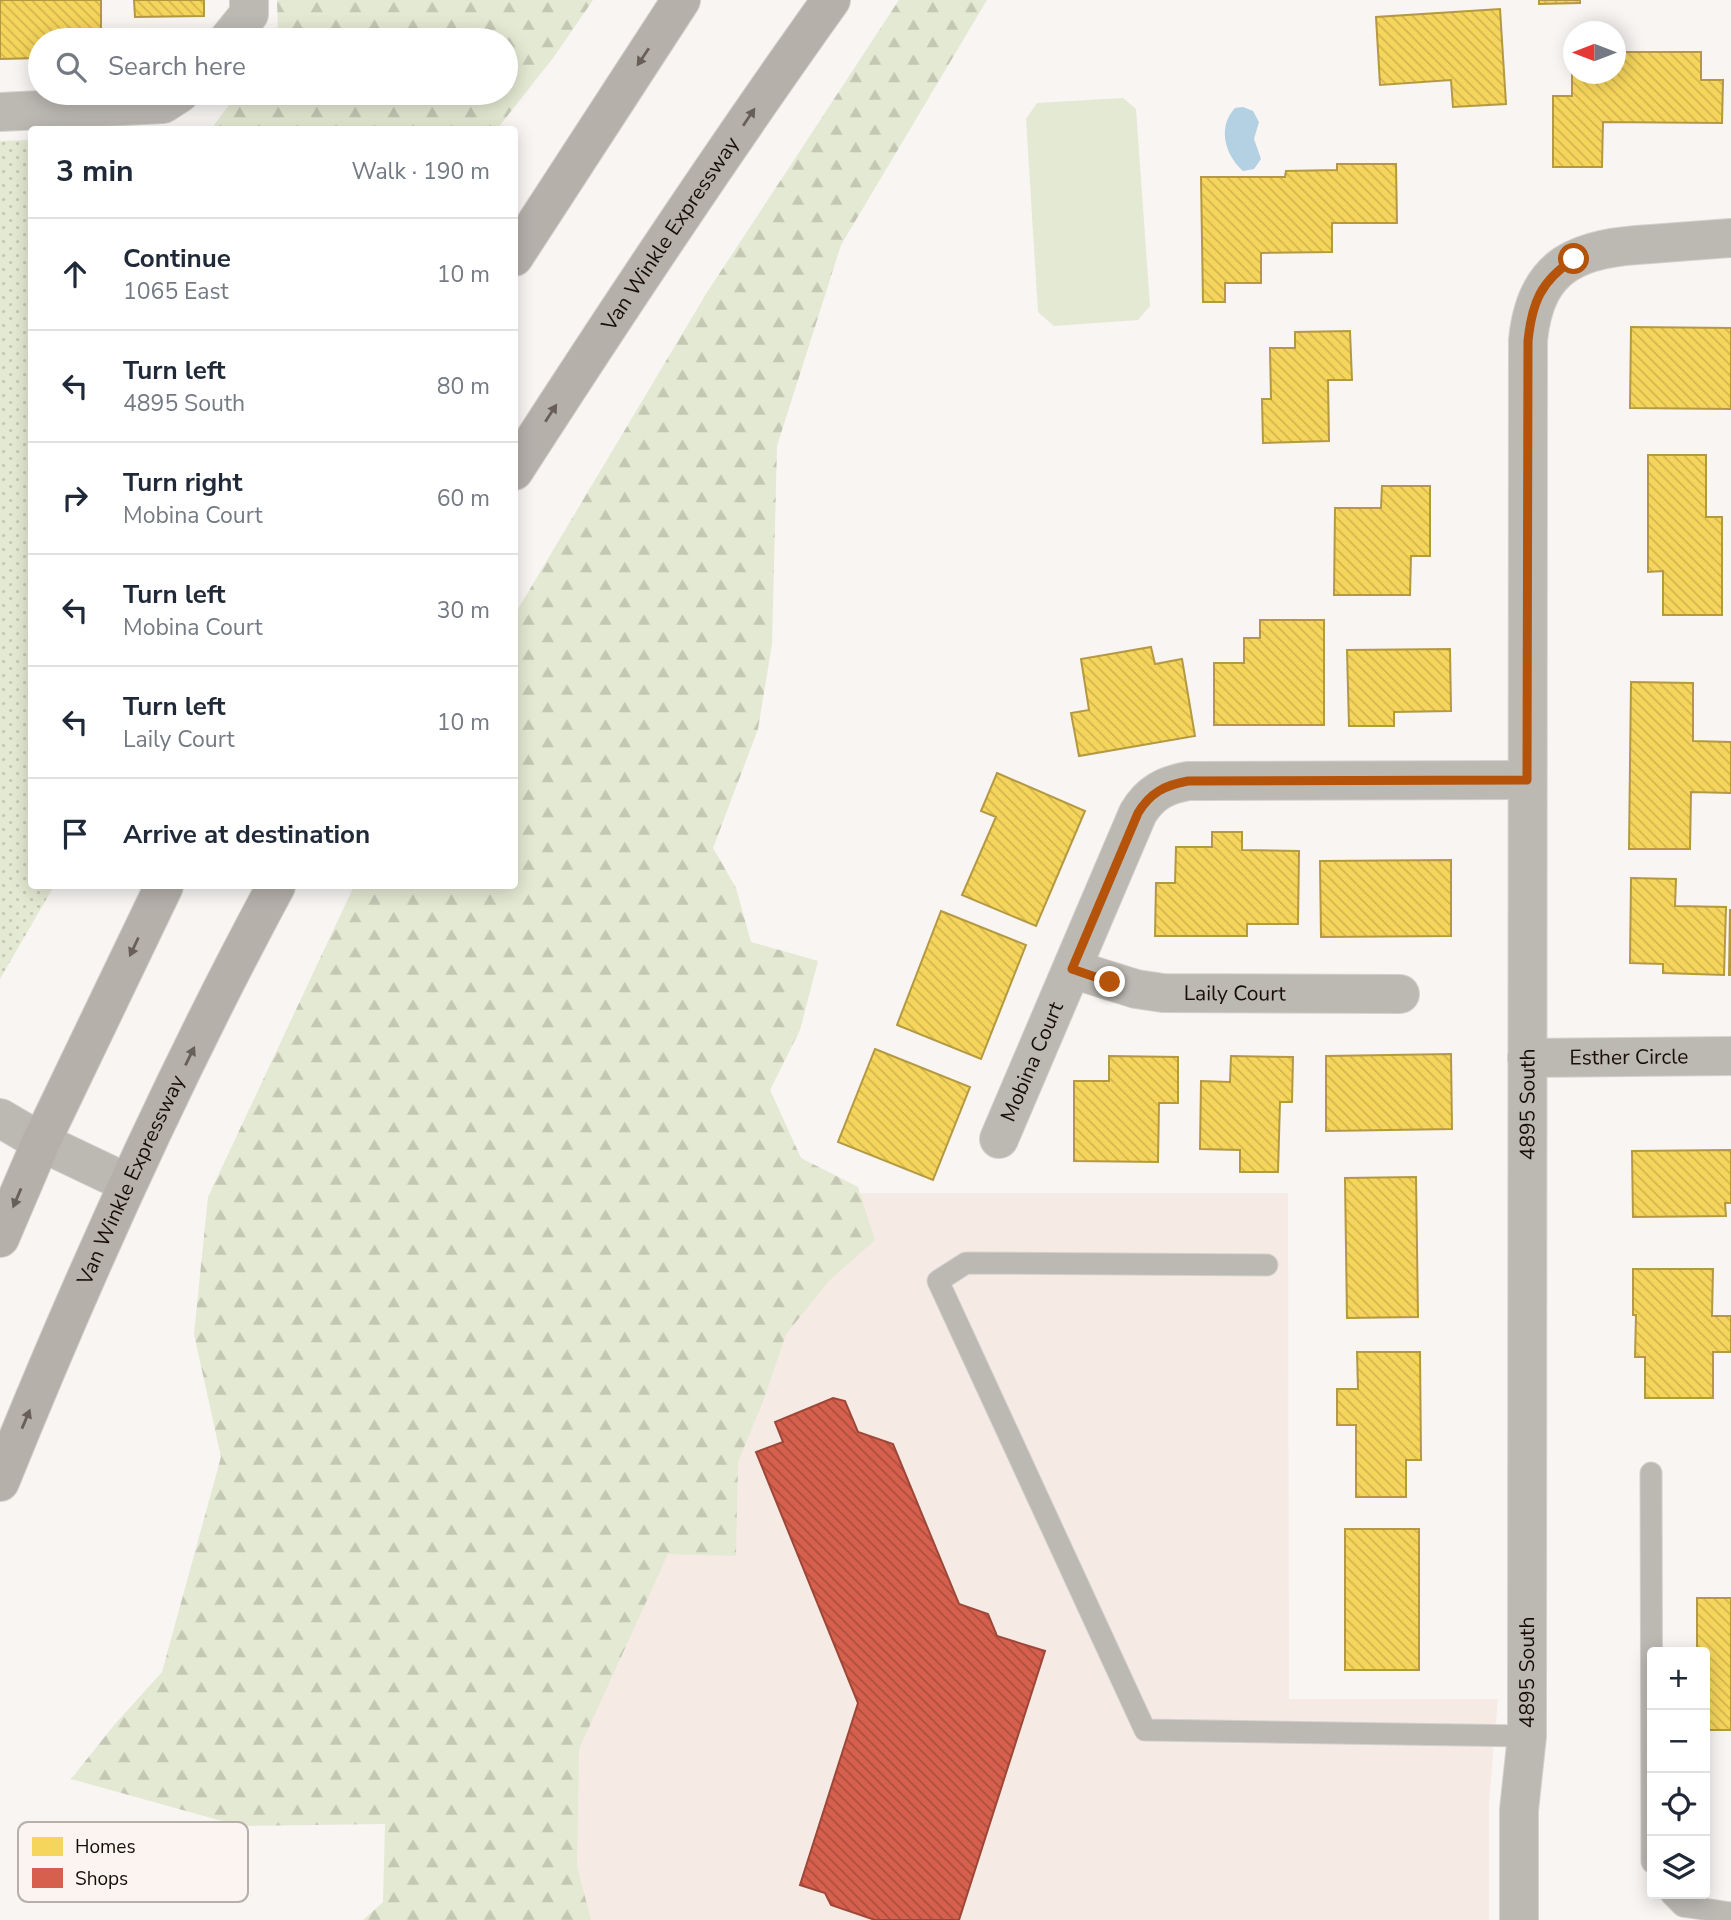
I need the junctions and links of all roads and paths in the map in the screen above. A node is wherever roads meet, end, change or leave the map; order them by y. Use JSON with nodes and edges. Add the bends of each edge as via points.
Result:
{"nodes":[{"id":1,"x":248,"y":0,"type":"edge"},
{"id":2,"x":681,"y":0,"type":"edge"},
{"id":3,"x":831,"y":0,"type":"edge"},
{"id":4,"x":238,"y":28,"type":"edge"},
{"id":5,"x":143,"y":105,"type":"edge"},
{"id":6,"x":0,"y":112,"type":"edge"},
{"id":7,"x":1731,"y":238,"type":"edge"},
{"id":8,"x":518,"y":251,"type":"edge"},
{"id":9,"x":518,"y":465,"type":"edge"},
{"id":10,"x":1527,"y":780,"type":"junction"},
{"id":11,"x":163,"y":889,"type":"edge"},
{"id":12,"x":274,"y":889,"type":"edge"},
{"id":13,"x":1072,"y":969,"type":"junction"},
{"id":14,"x":1400,"y":994,"type":"dead end"},
{"id":15,"x":1731,"y":1056,"type":"edge"},
{"id":16,"x":1527,"y":1058,"type":"junction"},
{"id":17,"x":0,"y":1118,"type":"edge"},
{"id":18,"x":999,"y":1139,"type":"dead end"},
{"id":19,"x":41,"y":1142,"type":"junction"},
{"id":20,"x":127,"y":1184,"type":"junction"},
{"id":21,"x":0,"y":1238,"type":"edge"},
{"id":22,"x":1267,"y":1265,"type":"dead end"},
{"id":23,"x":1651,"y":1473,"type":"dead end"},
{"id":24,"x":0,"y":1482,"type":"edge"},
{"id":25,"x":1527,"y":1736,"type":"junction"},
{"id":26,"x":1652,"y":1836,"type":"edge"},
{"id":27,"x":1676,"y":1899,"type":"edge"},
{"id":28,"x":1731,"y":1913,"type":"edge"},
{"id":29,"x":1519,"y":1920,"type":"edge"}],
"edges":[{"from":1,"to":4,"type":"street","via":[[249,14]]},
{"from":2,"to":8,"type":"main road","one_way":true},
{"from":9,"to":3,"type":"main road","name":"Van Winkle Expressway","one_way":true,"via":[[635,284]]},
{"from":5,"to":6,"type":"street"},
{"from":7,"to":10,"type":"street","name":"4895 South","via":[[1593,250],[1557,270],[1540,290],[1528,341]]},
{"from":10,"to":13,"type":"street","name":"Mobina Court","via":[[1188,781],[1168,785],[1151,796],[1138,813]]},
{"from":10,"to":16,"type":"street","name":"4895 South"},
{"from":11,"to":19,"type":"main road","one_way":true},
{"from":20,"to":12,"type":"main road","name":"Van Winkle Expressway","one_way":true},
{"from":13,"to":14,"type":"street","name":"Laily Court","via":[[1163,993]]},
{"from":13,"to":18,"type":"street","name":"Mobina Court"},
{"from":15,"to":16,"type":"street","name":"Esther Circle"},
{"from":16,"to":25,"type":"street","name":"4895 South"},
{"from":17,"to":19,"type":"main road"},
{"from":19,"to":20,"type":"main road"},
{"from":19,"to":21,"type":"main road","one_way":true},
{"from":24,"to":20,"type":"main road","name":"Van Winkle Expressway","one_way":true},
{"from":22,"to":25,"type":"lane","via":[[966,1263],[938,1281],[1145,1730]]},
{"from":23,"to":26,"type":"lane"},
{"from":25,"to":29,"type":"street","name":"4895 South","via":[[1519,1810]]},
{"from":27,"to":28,"type":"lane","via":[[1683,1906]]}]}
